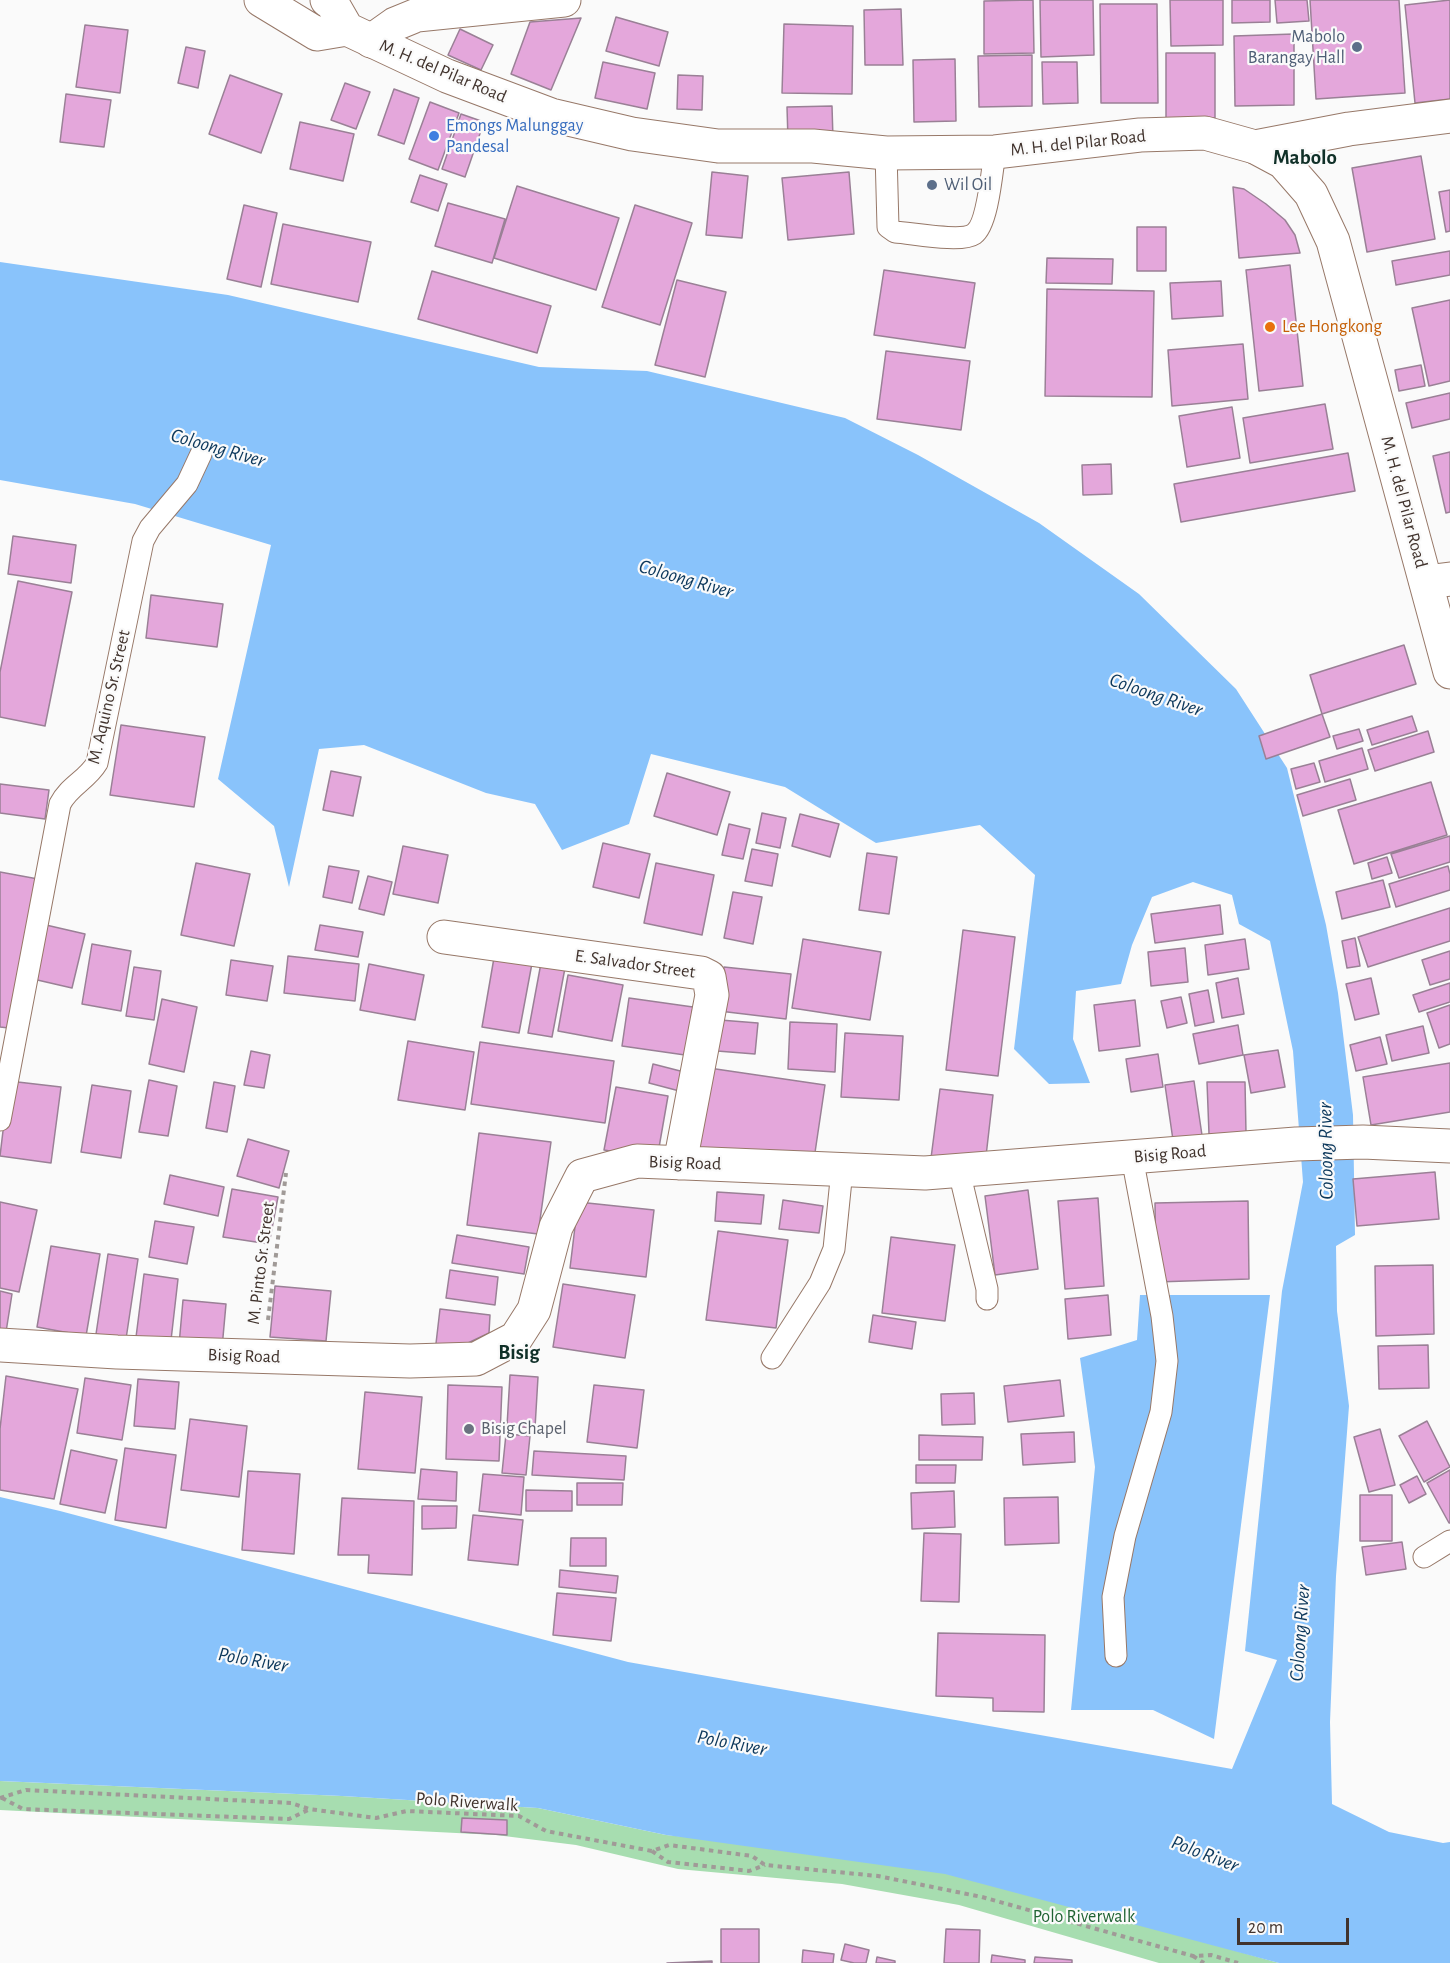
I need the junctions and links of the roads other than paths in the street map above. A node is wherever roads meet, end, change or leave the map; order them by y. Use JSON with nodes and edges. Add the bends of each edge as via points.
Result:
{"nodes":[{"id":1,"x":258,"y":0,"type":"edge"},
{"id":2,"x":327,"y":0,"type":"edge"},
{"id":3,"x":564,"y":0,"type":"edge"},
{"id":4,"x":359,"y":35,"type":"junction"},
{"id":5,"x":1450,"y":116,"type":"edge"},
{"id":6,"x":1255,"y":147,"type":"junction"},
{"id":7,"x":995,"y":152,"type":"junction"},
{"id":8,"x":885,"y":153,"type":"junction"},
{"id":9,"x":201,"y":454,"type":"dead end"},
{"id":10,"x":1438,"y":581,"type":"edge"},
{"id":11,"x":1450,"y":672,"type":"edge"},
{"id":12,"x":444,"y":937,"type":"dead end"},
{"id":13,"x":0,"y":1120,"type":"edge"},
{"id":14,"x":1450,"y":1146,"type":"edge"},
{"id":15,"x":1132,"y":1157,"type":"junction"},
{"id":16,"x":680,"y":1163,"type":"junction"},
{"id":17,"x":842,"y":1170,"type":"junction"},
{"id":18,"x":959,"y":1171,"type":"junction"},
{"id":19,"x":987,"y":1299,"type":"dead end"},
{"id":20,"x":0,"y":1345,"type":"edge"},
{"id":21,"x":772,"y":1358,"type":"dead end"},
{"id":22,"x":1450,"y":1541,"type":"edge"},
{"id":23,"x":1424,"y":1557,"type":"dead end"},
{"id":24,"x":1116,"y":1656,"type":"dead end"}],
"edges":[{"from":1,"to":4,"type":"street","via":[[317,34]]},
{"from":2,"to":4,"type":"street"},
{"from":3,"to":4,"type":"street","via":[[417,15]]},
{"from":4,"to":8,"type":"street","name":"M. H. del Pilar Road","via":[[447,76],[551,115],[632,134],[718,146],[813,146]]},
{"from":5,"to":6,"type":"street","via":[[1349,129]]},
{"from":6,"to":7,"type":"street","name":"M. H. del Pilar Road","via":[[1205,133],[1140,135]]},
{"from":6,"to":10,"type":"street","name":"M. H. del Pilar Road","via":[[1283,162],[1311,194],[1334,241]]},
{"from":7,"to":8,"type":"street","name":"M. H. del Pilar Road"},
{"from":7,"to":8,"type":"lane","via":[[982,225],[974,235],[962,238],[895,232],[888,227]]},
{"from":9,"to":13,"type":"lane","name":"M. Aquino Sr. Street","via":[[187,484],[142,541],[97,763],[60,804]]},
{"from":10,"to":11,"type":"street","name":"M. H. del Pilar Road"},
{"from":12,"to":16,"type":"street","name":"E. Salvador Street","via":[[709,977],[712,995]]},
{"from":14,"to":15,"type":"street","name":"Bisig Road","via":[[1296,1144]]},
{"from":15,"to":18,"type":"street","name":"Bisig Road"},
{"from":15,"to":24,"type":"lane","via":[[1167,1361],[1161,1412],[1125,1536],[1113,1598]]},
{"from":16,"to":17,"type":"street","name":"Bisig Road"},
{"from":16,"to":20,"type":"street","name":"Bisig Road","via":[[637,1161],[582,1176],[556,1227],[534,1310],[516,1338],[476,1359],[410,1361]]},
{"from":17,"to":18,"type":"street","name":"Bisig Road"},
{"from":17,"to":21,"type":"lane","via":[[834,1249],[820,1283]]},
{"from":18,"to":19,"type":"lane"},
{"from":22,"to":23,"type":"lane"}]}
